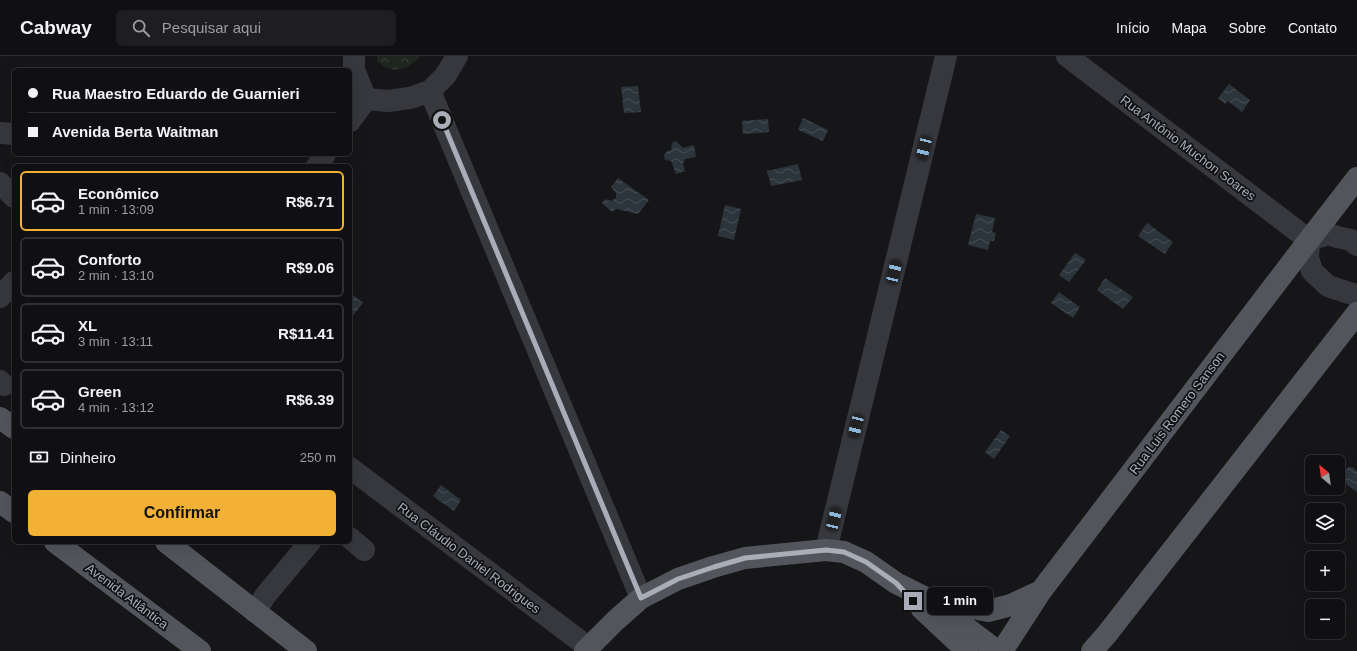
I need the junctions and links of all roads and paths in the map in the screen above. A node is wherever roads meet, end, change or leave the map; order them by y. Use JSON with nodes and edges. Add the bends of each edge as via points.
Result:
{"nodes":[{"id":1,"x":354,"y":56,"type":"edge"},
{"id":2,"x":457,"y":56,"type":"edge"},
{"id":3,"x":946,"y":56,"type":"edge"},
{"id":4,"x":1067,"y":56,"type":"edge"},
{"id":5,"x":430,"y":90,"type":"junction"},
{"id":6,"x":366,"y":99,"type":"junction"},
{"id":7,"x":352,"y":117,"type":"edge"},
{"id":8,"x":0,"y":133,"type":"edge"},
{"id":9,"x":12,"y":134,"type":"edge"},
{"id":10,"x":1357,"y":178,"type":"edge"},
{"id":11,"x":0,"y":183,"type":"edge"},
{"id":12,"x":12,"y":195,"type":"edge"},
{"id":13,"x":1309,"y":240,"type":"junction"},
{"id":14,"x":1357,"y":245,"type":"edge"},
{"id":15,"x":12,"y":284,"type":"edge"},
{"id":16,"x":1357,"y":295,"type":"edge"},
{"id":17,"x":0,"y":297,"type":"edge"},
{"id":18,"x":1357,"y":312,"type":"edge"},
{"id":19,"x":0,"y":418,"type":"edge"},
{"id":20,"x":12,"y":427,"type":"edge"},
{"id":21,"x":352,"y":470,"type":"edge"},
{"id":22,"x":0,"y":502,"type":"edge"},
{"id":23,"x":12,"y":511,"type":"edge"},
{"id":24,"x":58,"y":544,"type":"edge"},
{"id":25,"x":169,"y":544,"type":"edge"},
{"id":26,"x":308,"y":544,"type":"edge"},
{"id":27,"x":826,"y":550,"type":"junction"},
{"id":28,"x":896,"y":583,"type":"junction"},
{"id":29,"x":1041,"y":591,"type":"junction"},
{"id":30,"x":641,"y":598,"type":"junction"},
{"id":31,"x":930,"y":600,"type":"junction"},
{"id":32,"x":255,"y":612,"type":"junction"},
{"id":33,"x":1106,"y":643,"type":"edge"},
{"id":34,"x":586,"y":649,"type":"edge"},
{"id":35,"x":200,"y":651,"type":"edge"},
{"id":36,"x":306,"y":651,"type":"edge"},
{"id":37,"x":967,"y":651,"type":"edge"},
{"id":38,"x":997,"y":651,"type":"edge"},
{"id":39,"x":1002,"y":651,"type":"edge"},
{"id":40,"x":1092,"y":651,"type":"edge"}],
"edges":[{"from":1,"to":6,"type":"street","via":[[354,70]]},
{"from":2,"to":5,"type":"street","via":[[444,76]]},
{"from":3,"to":27,"type":"street"},
{"from":4,"to":13,"type":"street","name":"Rua Antônio Muchon Soares"},
{"from":5,"to":6,"type":"street","via":[[410,98],[388,101]]},
{"from":5,"to":30,"type":"street"},
{"from":6,"to":7,"type":"street"},
{"from":8,"to":9,"type":"street"},
{"from":10,"to":13,"type":"main road","name":"Rua Luis Romero Sanson"},
{"from":11,"to":12,"type":"street"},
{"from":13,"to":14,"type":"street","via":[[1330,234],[1351,240]]},
{"from":13,"to":16,"type":"street","via":[[1308,258],[1312,271],[1328,286]]},
{"from":13,"to":29,"type":"main road","name":"Rua Luis Romero Sanson"},
{"from":15,"to":17,"type":"street"},
{"from":18,"to":33,"type":"main road"},
{"from":19,"to":20,"type":"main road"},
{"from":21,"to":34,"type":"street","name":"Rua Cláudio Daniel Rodrigues"},
{"from":22,"to":23,"type":"main road"},
{"from":24,"to":35,"type":"main road","name":"Avenida Atlântica"},
{"from":25,"to":32,"type":"main road"},
{"from":26,"to":32,"type":"street","via":[[265,596]]},
{"from":27,"to":28,"type":"main road","via":[[844,552],[866,562]]},
{"from":27,"to":30,"type":"main road","via":[[745,558],[678,579]]},
{"from":28,"to":31,"type":"main road"},
{"from":28,"to":37,"type":"main road"},
{"from":29,"to":31,"type":"main road","via":[[1011,605],[988,610]]},
{"from":29,"to":39,"type":"main road","name":"Rua Luis Romero Sanson"},
{"from":30,"to":34,"type":"main road"},
{"from":31,"to":38,"type":"main road"},
{"from":32,"to":36,"type":"main road"},
{"from":33,"to":40,"type":"main road"}]}
